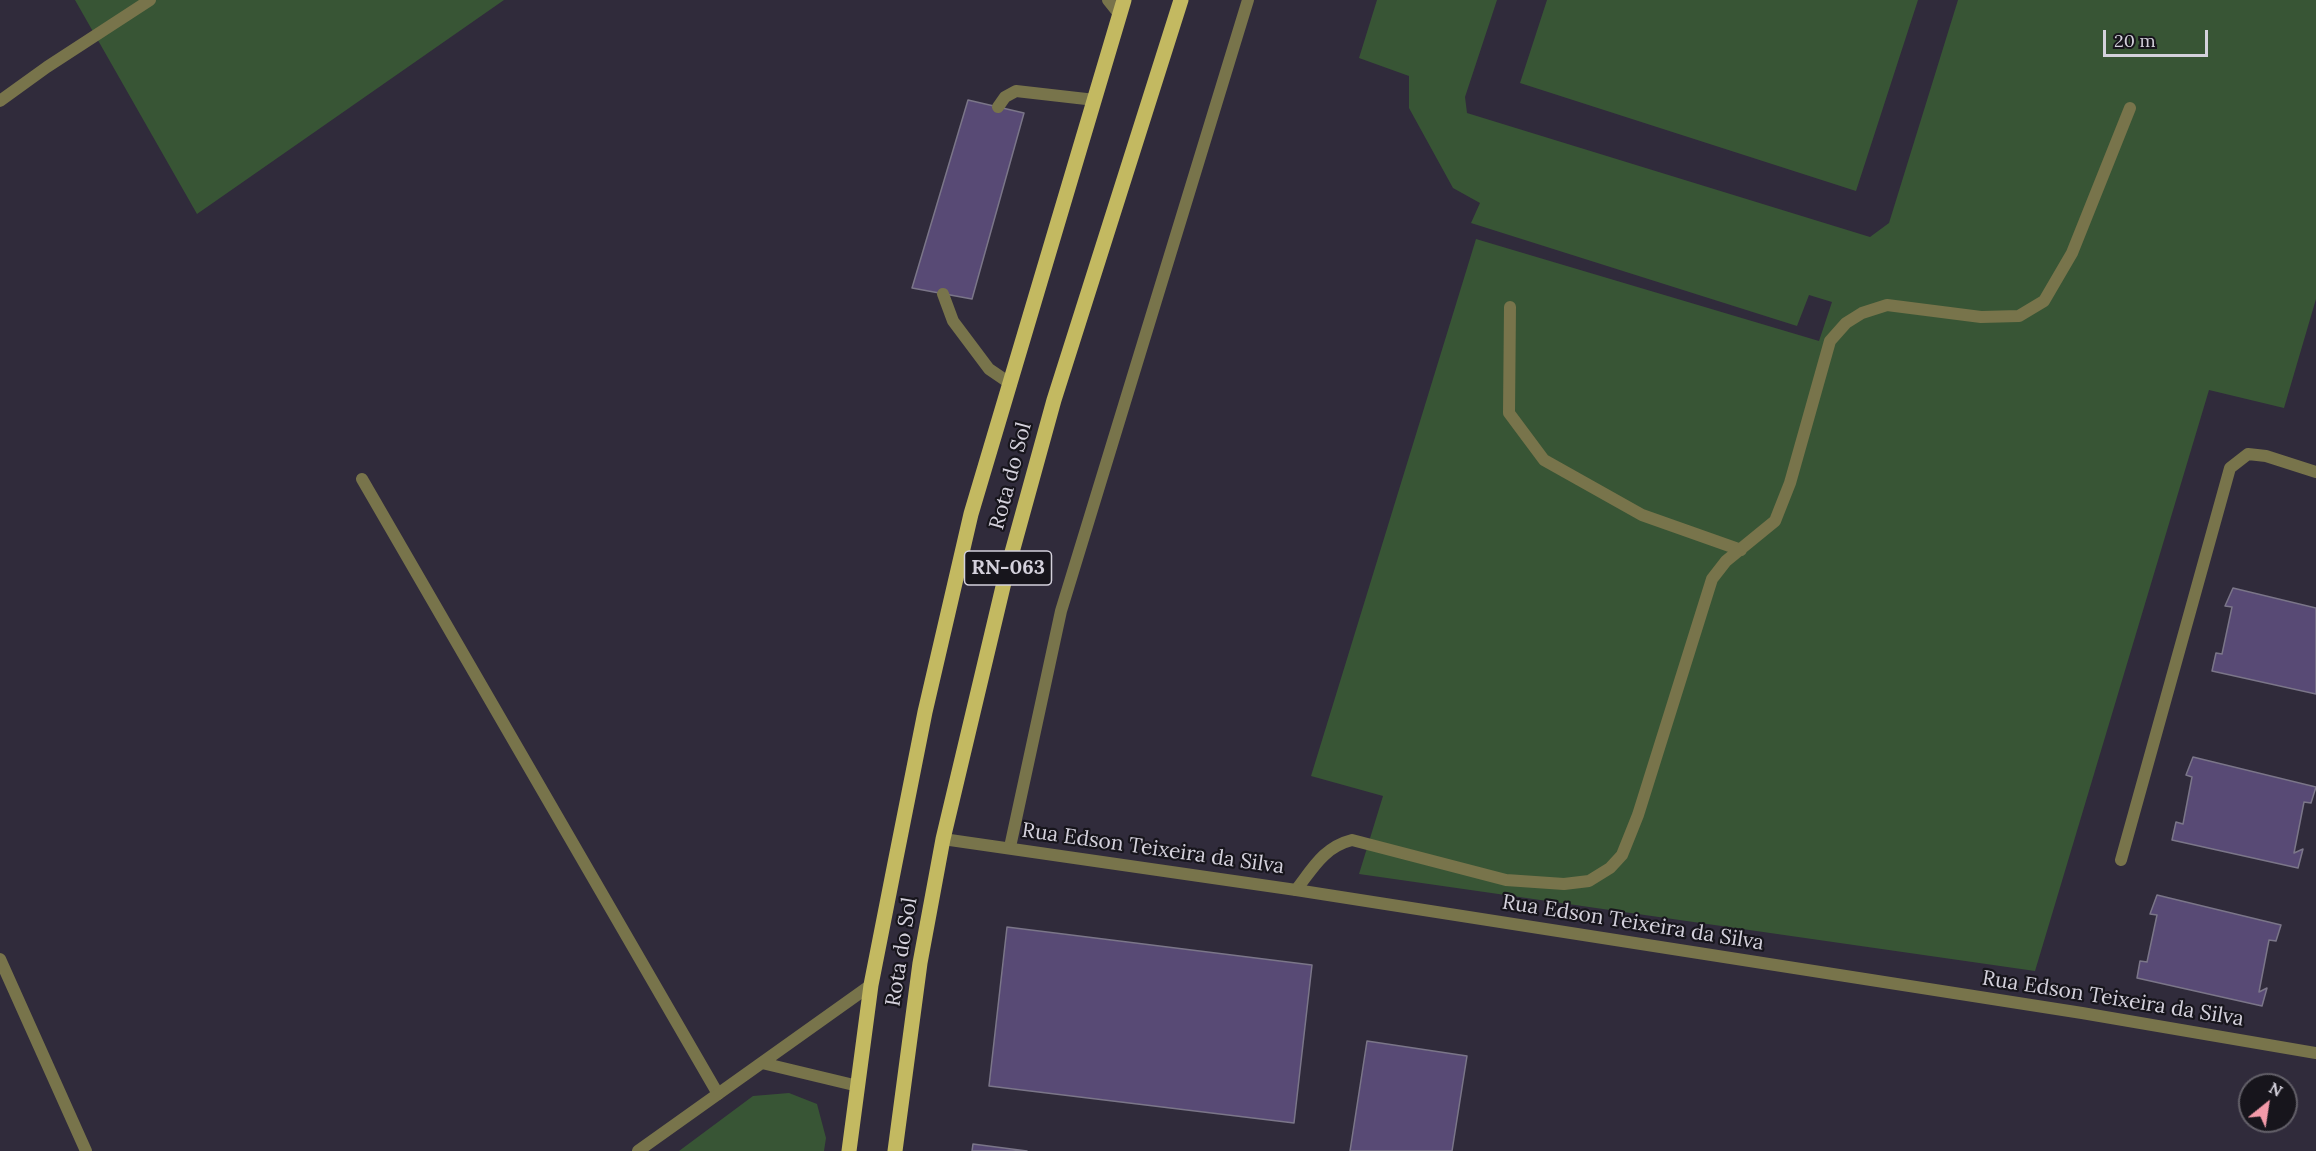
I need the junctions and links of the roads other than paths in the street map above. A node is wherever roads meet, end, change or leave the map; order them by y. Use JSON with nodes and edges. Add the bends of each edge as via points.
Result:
{"nodes":[{"id":1,"x":150,"y":0,"type":"edge"},
{"id":2,"x":1108,"y":0,"type":"edge"},
{"id":3,"x":1180,"y":0,"type":"edge"},
{"id":4,"x":1248,"y":0,"type":"edge"},
{"id":5,"x":1122,"y":7,"type":"edge"},
{"id":6,"x":1095,"y":100,"type":"junction"},
{"id":7,"x":0,"y":101,"type":"edge"},
{"id":8,"x":998,"y":107,"type":"dead end"},
{"id":9,"x":2130,"y":108,"type":"dead end"},
{"id":10,"x":942,"y":294,"type":"dead end"},
{"id":11,"x":1510,"y":307,"type":"dead end"},
{"id":12,"x":1011,"y":384,"type":"junction"},
{"id":13,"x":2316,"y":472,"type":"edge"},
{"id":14,"x":362,"y":479,"type":"dead end"},
{"id":15,"x":1741,"y":550,"type":"junction"},
{"id":16,"x":943,"y":839,"type":"junction"},
{"id":17,"x":1010,"y":847,"type":"junction"},
{"id":18,"x":2121,"y":860,"type":"dead end"},
{"id":19,"x":1296,"y":890,"type":"junction"},
{"id":20,"x":0,"y":959,"type":"edge"},
{"id":21,"x":871,"y":985,"type":"junction"},
{"id":22,"x":2316,"y":1053,"type":"edge"},
{"id":23,"x":762,"y":1063,"type":"junction"},
{"id":24,"x":858,"y":1086,"type":"junction"},
{"id":25,"x":718,"y":1094,"type":"junction"},
{"id":26,"x":86,"y":1151,"type":"edge"},
{"id":27,"x":638,"y":1151,"type":"edge"},
{"id":28,"x":849,"y":1151,"type":"edge"},
{"id":29,"x":895,"y":1151,"type":"edge"}],
"edges":[{"from":1,"to":7,"type":"street"},
{"from":2,"to":5,"type":"street"},
{"from":3,"to":16,"type":"main road","name":"Rota do Sol","number":"RN-063","via":[[1054,400],[1006,574]]},
{"from":4,"to":17,"type":"street","via":[[1061,611]]},
{"from":5,"to":6,"type":"main road","name":"Rota do Sol","number":"RN-063"},
{"from":6,"to":8,"type":"street","via":[[1016,91]]},
{"from":6,"to":12,"type":"main road","name":"Rota do Sol","number":"RN-063"},
{"from":9,"to":15,"type":"street","via":[[2072,253],[2044,301],[2019,316],[1981,317],[1887,305],[1862,313],[1835,333],[1775,521]]},
{"from":10,"to":12,"type":"street","via":[[953,321],[989,369]]},
{"from":11,"to":15,"type":"street","via":[[1509,413],[1544,460],[1642,516]]},
{"from":12,"to":21,"type":"main road","name":"Rota do Sol","number":"RN-063","via":[[971,514]]},
{"from":13,"to":18,"type":"street","via":[[2248,454],[2230,468]]},
{"from":14,"to":25,"type":"street"},
{"from":15,"to":19,"type":"street","via":[[1712,579],[1638,815],[1622,855],[1610,868],[1589,881],[1564,884],[1506,880],[1352,840],[1337,844],[1322,856]]},
{"from":16,"to":17,"type":"street","name":"Rua Edson Teixeira da Silva"},
{"from":16,"to":29,"type":"main road","name":"Rota do Sol","number":"RN-063","via":[[920,963]]},
{"from":17,"to":19,"type":"street","name":"Rua Edson Teixeira da Silva"},
{"from":19,"to":22,"type":"street","name":"Rua Edson Teixeira da Silva"},
{"from":20,"to":26,"type":"street"},
{"from":21,"to":23,"type":"street"},
{"from":21,"to":24,"type":"main road","name":"Rota do Sol","number":"RN-063"},
{"from":23,"to":24,"type":"street"},
{"from":23,"to":25,"type":"street"},
{"from":24,"to":28,"type":"main road","name":"Rota do Sol","number":"RN-063"},
{"from":25,"to":27,"type":"street"}]}
